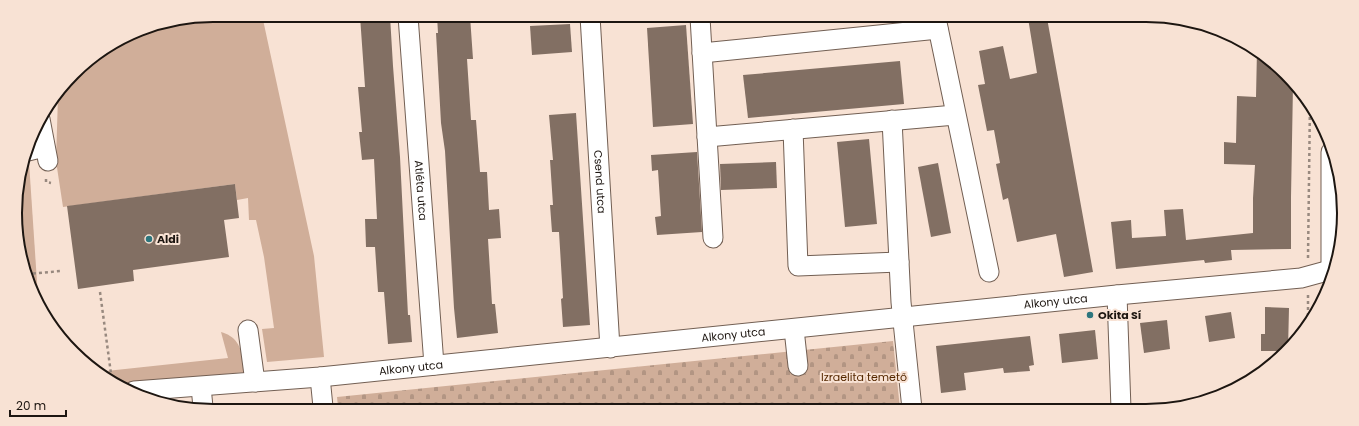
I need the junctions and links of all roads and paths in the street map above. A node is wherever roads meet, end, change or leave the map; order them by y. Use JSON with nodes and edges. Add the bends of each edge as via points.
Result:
{"nodes":[{"id":1,"x":408,"y":22,"type":"edge"},
{"id":2,"x":590,"y":22,"type":"edge"},
{"id":3,"x":700,"y":22,"type":"edge"},
{"id":4,"x":937,"y":24,"type":"edge"},
{"id":5,"x":702,"y":53,"type":"junction"},
{"id":6,"x":955,"y":114,"type":"junction"},
{"id":7,"x":1310,"y":116,"type":"edge"},
{"id":8,"x":892,"y":120,"type":"junction"},
{"id":9,"x":793,"y":129,"type":"junction"},
{"id":10,"x":40,"y":133,"type":"edge"},
{"id":11,"x":707,"y":137,"type":"junction"},
{"id":12,"x":40,"y":152,"type":"edge"},
{"id":13,"x":1331,"y":169,"type":"edge"},
{"id":14,"x":713,"y":238,"type":"dead end"},
{"id":15,"x":1332,"y":255,"type":"edge"},
{"id":16,"x":899,"y":262,"type":"junction"},
{"id":17,"x":61,"y":271,"type":"dead end"},
{"id":18,"x":989,"y":272,"type":"dead end"},
{"id":19,"x":1328,"y":272,"type":"edge"},
{"id":20,"x":32,"y":274,"type":"edge"},
{"id":21,"x":1308,"y":276,"type":"junction"},
{"id":22,"x":100,"y":292,"type":"dead end"},
{"id":23,"x":1117,"y":295,"type":"junction"},
{"id":24,"x":1308,"y":314,"type":"edge"},
{"id":25,"x":902,"y":318,"type":"junction"},
{"id":26,"x":794,"y":329,"type":"junction"},
{"id":27,"x":248,"y":330,"type":"dead end"},
{"id":28,"x":610,"y":348,"type":"junction"},
{"id":29,"x":434,"y":365,"type":"junction"},
{"id":30,"x":798,"y":366,"type":"dead end"},
{"id":31,"x":111,"y":374,"type":"edge"},
{"id":32,"x":320,"y":377,"type":"junction"},
{"id":33,"x":255,"y":382,"type":"junction"},
{"id":34,"x":201,"y":386,"type":"junction"},
{"id":35,"x":143,"y":390,"type":"edge"},
{"id":36,"x":203,"y":404,"type":"edge"},
{"id":37,"x":323,"y":404,"type":"edge"},
{"id":38,"x":911,"y":404,"type":"edge"},
{"id":39,"x":1120,"y":404,"type":"edge"}],
"edges":[{"from":1,"to":29,"type":"street","name":"Atléta utca"},
{"from":2,"to":28,"type":"street","name":"Csend utca"},
{"from":3,"to":5,"type":"street"},
{"from":4,"to":5,"type":"street"},
{"from":4,"to":6,"type":"street"},
{"from":5,"to":11,"type":"street"},
{"from":6,"to":8,"type":"street"},
{"from":6,"to":18,"type":"street"},
{"from":7,"to":21,"type":"path"},
{"from":8,"to":9,"type":"street"},
{"from":8,"to":16,"type":"street"},
{"from":9,"to":11,"type":"street"},
{"from":9,"to":16,"type":"street","via":[[798,266]]},
{"from":10,"to":12,"type":"street"},
{"from":11,"to":14,"type":"street"},
{"from":13,"to":15,"type":"street"},
{"from":16,"to":25,"type":"street"},
{"from":17,"to":20,"type":"path"},
{"from":19,"to":21,"type":"street","name":"Alkony utca"},
{"from":21,"to":23,"type":"street","name":"Alkony utca"},
{"from":21,"to":24,"type":"path"},
{"from":22,"to":31,"type":"path"},
{"from":23,"to":25,"type":"street","name":"Alkony utca"},
{"from":23,"to":39,"type":"street"},
{"from":25,"to":26,"type":"street","name":"Alkony utca"},
{"from":25,"to":38,"type":"street"},
{"from":26,"to":28,"type":"street","name":"Alkony utca"},
{"from":26,"to":30,"type":"street"},
{"from":27,"to":33,"type":"street"},
{"from":28,"to":29,"type":"street","name":"Alkony utca"},
{"from":29,"to":32,"type":"street","name":"Alkony utca"},
{"from":32,"to":33,"type":"street","name":"Alkony utca"},
{"from":32,"to":37,"type":"street"},
{"from":33,"to":34,"type":"street","name":"Alkony utca"},
{"from":34,"to":35,"type":"street","name":"Alkony utca"},
{"from":34,"to":36,"type":"street"}]}
